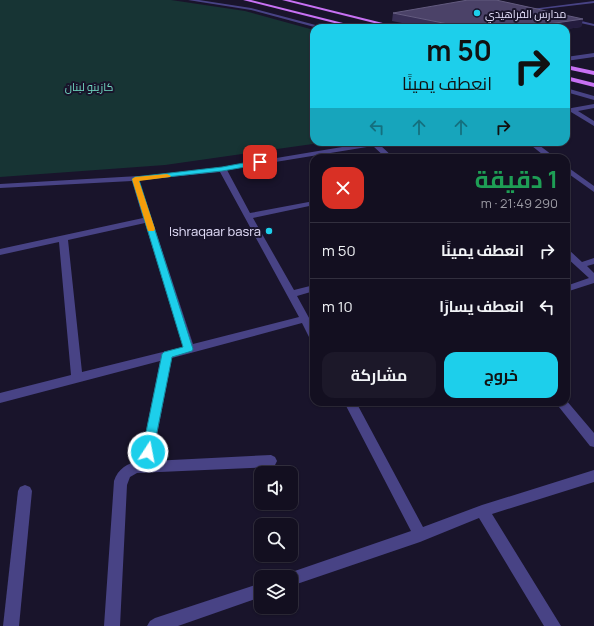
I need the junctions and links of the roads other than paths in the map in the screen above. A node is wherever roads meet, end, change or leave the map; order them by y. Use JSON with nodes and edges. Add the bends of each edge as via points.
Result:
{"nodes":[{"id":1,"x":190,"y":0,"type":"edge"},
{"id":2,"x":245,"y":0,"type":"edge"},
{"id":3,"x":284,"y":0,"type":"edge"},
{"id":4,"x":594,"y":2,"type":"edge"},
{"id":5,"x":519,"y":8,"type":"edge"},
{"id":6,"x":526,"y":10,"type":"junction"},
{"id":7,"x":547,"y":14,"type":"edge"},
{"id":8,"x":561,"y":18,"type":"edge"},
{"id":9,"x":594,"y":20,"type":"edge"},
{"id":10,"x":582,"y":22,"type":"junction"},
{"id":11,"x":310,"y":24,"type":"edge"},
{"id":12,"x":344,"y":24,"type":"edge"},
{"id":13,"x":383,"y":24,"type":"edge"},
{"id":14,"x":594,"y":25,"type":"edge"},
{"id":15,"x":594,"y":55,"type":"edge"},
{"id":16,"x":570,"y":58,"type":"edge"},
{"id":17,"x":570,"y":68,"type":"edge"},
{"id":18,"x":594,"y":74,"type":"edge"},
{"id":19,"x":570,"y":79,"type":"edge"},
{"id":20,"x":594,"y":85,"type":"edge"},
{"id":21,"x":570,"y":91,"type":"edge"},
{"id":22,"x":594,"y":98,"type":"edge"},
{"id":23,"x":594,"y":106,"type":"edge"},
{"id":24,"x":570,"y":110,"type":"edge"},
{"id":25,"x":570,"y":111,"type":"edge"},
{"id":26,"x":594,"y":124,"type":"edge"},
{"id":27,"x":363,"y":146,"type":"edge"},
{"id":28,"x":377,"y":146,"type":"edge"},
{"id":29,"x":536,"y":146,"type":"edge"},
{"id":30,"x":314,"y":154,"type":"edge"},
{"id":31,"x":386,"y":154,"type":"edge"},
{"id":32,"x":546,"y":154,"type":"edge"},
{"id":33,"x":310,"y":155,"type":"edge"},
{"id":34,"x":222,"y":169,"type":"junction"},
{"id":35,"x":570,"y":170,"type":"edge"},
{"id":36,"x":135,"y":179,"type":"junction"},
{"id":37,"x":590,"y":183,"type":"edge"},
{"id":38,"x":0,"y":186,"type":"edge"},
{"id":39,"x":594,"y":190,"type":"edge"},
{"id":40,"x":310,"y":204,"type":"edge"},
{"id":41,"x":248,"y":216,"type":"junction"},
{"id":42,"x":148,"y":220,"type":"junction"},
{"id":43,"x":64,"y":238,"type":"junction"},
{"id":44,"x":0,"y":252,"type":"edge"},
{"id":45,"x":570,"y":256,"type":"edge"},
{"id":46,"x":594,"y":261,"type":"edge"},
{"id":47,"x":580,"y":265,"type":"junction"},
{"id":48,"x":594,"y":279,"type":"edge"},
{"id":49,"x":570,"y":288,"type":"edge"},
{"id":50,"x":310,"y":289,"type":"edge"},
{"id":51,"x":291,"y":294,"type":"junction"},
{"id":52,"x":304,"y":319,"type":"junction"},
{"id":53,"x":310,"y":329,"type":"edge"},
{"id":54,"x":189,"y":349,"type":"junction"},
{"id":55,"x":167,"y":354,"type":"junction"},
{"id":56,"x":77,"y":378,"type":"junction"},
{"id":57,"x":0,"y":398,"type":"edge"},
{"id":58,"x":352,"y":406,"type":"edge"},
{"id":59,"x":564,"y":406,"type":"edge"},
{"id":60,"x":594,"y":442,"type":"edge"},
{"id":61,"x":271,"y":461,"type":"dead end"},
{"id":62,"x":145,"y":466,"type":"junction"},
{"id":63,"x":594,"y":476,"type":"edge"},
{"id":64,"x":25,"y":491,"type":"dead end"},
{"id":65,"x":482,"y":511,"type":"junction"},
{"id":66,"x":420,"y":535,"type":"junction"},
{"id":67,"x":298,"y":577,"type":"edge"},
{"id":68,"x":254,"y":592,"type":"edge"},
{"id":69,"x":11,"y":626,"type":"edge"},
{"id":70,"x":112,"y":626,"type":"edge"},
{"id":71,"x":155,"y":626,"type":"edge"},
{"id":72,"x":553,"y":626,"type":"edge"}],
"edges":[{"from":1,"to":11,"type":"street","via":[[251,9]]},
{"from":2,"to":12,"type":"main road"},
{"from":3,"to":13,"type":"main road"},
{"from":4,"to":6,"type":"street"},
{"from":5,"to":6,"type":"street"},
{"from":6,"to":7,"type":"street"},
{"from":8,"to":10,"type":"street"},
{"from":9,"to":10,"type":"street"},
{"from":10,"to":14,"type":"street"},
{"from":15,"to":16,"type":"street"},
{"from":17,"to":18,"type":"main road"},
{"from":19,"to":20,"type":"main road"},
{"from":21,"to":22,"type":"street"},
{"from":23,"to":24,"type":"street"},
{"from":25,"to":26,"type":"street"},
{"from":27,"to":30,"type":"street"},
{"from":28,"to":31,"type":"street"},
{"from":29,"to":32,"type":"street"},
{"from":33,"to":34,"type":"street"},
{"from":34,"to":36,"type":"street"},
{"from":34,"to":41,"type":"street"},
{"from":35,"to":37,"type":"street"},
{"from":36,"to":38,"type":"street"},
{"from":36,"to":42,"type":"street"},
{"from":37,"to":39,"type":"street"},
{"from":40,"to":41,"type":"street"},
{"from":41,"to":51,"type":"street"},
{"from":42,"to":43,"type":"street"},
{"from":42,"to":54,"type":"street"},
{"from":43,"to":44,"type":"street"},
{"from":43,"to":56,"type":"street"},
{"from":45,"to":47,"type":"street"},
{"from":46,"to":47,"type":"street"},
{"from":47,"to":48,"type":"street"},
{"from":48,"to":49,"type":"street"},
{"from":50,"to":51,"type":"street"},
{"from":51,"to":52,"type":"street"},
{"from":52,"to":53,"type":"street"},
{"from":52,"to":54,"type":"street"},
{"from":54,"to":55,"type":"street"},
{"from":55,"to":56,"type":"street"},
{"from":55,"to":62,"type":"street"},
{"from":56,"to":57,"type":"street"},
{"from":58,"to":66,"type":"street"},
{"from":59,"to":60,"type":"street"},
{"from":61,"to":62,"type":"street"},
{"from":62,"to":70,"type":"street","via":[[130,469],[121,479]]},
{"from":63,"to":65,"type":"street"},
{"from":64,"to":69,"type":"street"},
{"from":65,"to":66,"type":"street"},
{"from":65,"to":72,"type":"street"},
{"from":66,"to":67,"type":"street"},
{"from":68,"to":71,"type":"street"}]}
